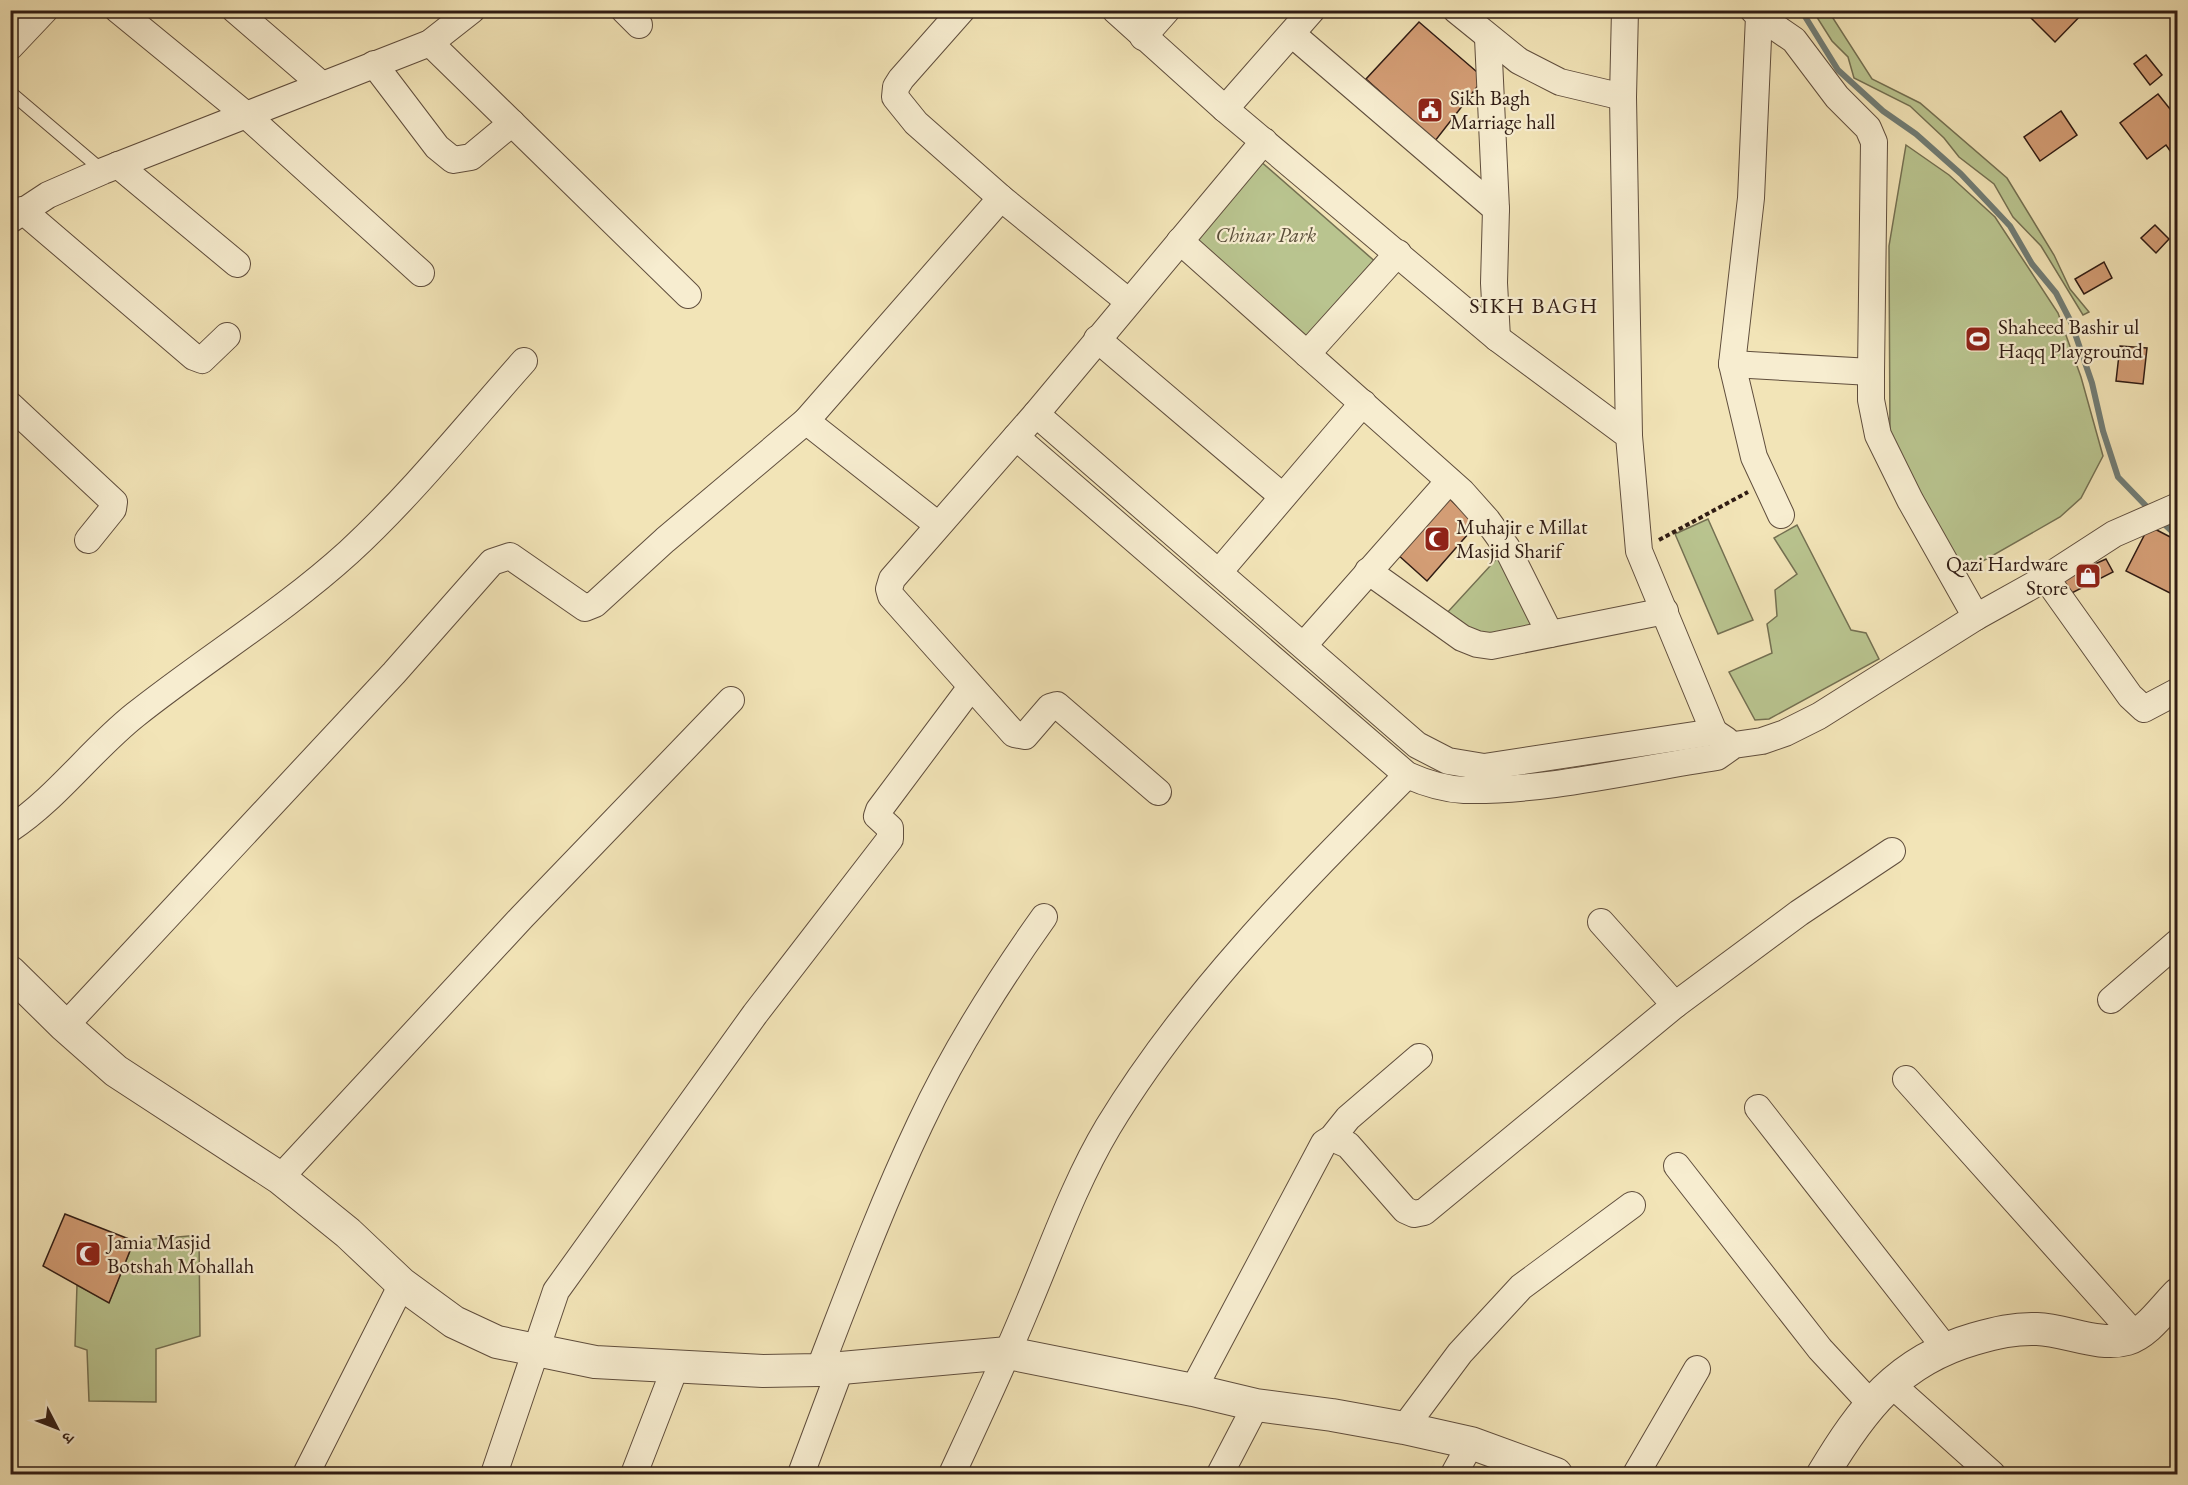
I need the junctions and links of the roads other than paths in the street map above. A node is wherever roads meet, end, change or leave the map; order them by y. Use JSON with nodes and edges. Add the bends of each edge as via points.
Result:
{"nodes":[{"id":1,"x":45,"y":10,"type":"edge"},
{"id":2,"x":118,"y":10,"type":"edge"},
{"id":3,"x":472,"y":10,"type":"edge"},
{"id":4,"x":962,"y":10,"type":"edge"},
{"id":5,"x":1115,"y":10,"type":"edge"},
{"id":6,"x":1167,"y":10,"type":"edge"},
{"id":7,"x":1312,"y":10,"type":"edge"},
{"id":8,"x":1456,"y":10,"type":"edge"},
{"id":9,"x":1625,"y":10,"type":"edge"},
{"id":10,"x":236,"y":11,"type":"edge"},
{"id":11,"x":1756,"y":13,"type":"edge"},
{"id":12,"x":1292,"y":34,"type":"junction"},
{"id":13,"x":1143,"y":37,"type":"junction"},
{"id":14,"x":1488,"y":38,"type":"junction"},
{"id":15,"x":430,"y":43,"type":"junction"},
{"id":16,"x":10,"y":47,"type":"edge"},
{"id":17,"x":374,"y":64,"type":"junction"},
{"id":18,"x":322,"y":85,"type":"junction"},
{"id":19,"x":10,"y":92,"type":"edge"},
{"id":20,"x":1623,"y":97,"type":"junction"},
{"id":21,"x":1225,"y":110,"type":"junction"},
{"id":22,"x":245,"y":114,"type":"junction"},
{"id":23,"x":512,"y":123,"type":"junction"},
{"id":24,"x":1264,"y":141,"type":"junction"},
{"id":25,"x":110,"y":168,"type":"junction"},
{"id":26,"x":1001,"y":198,"type":"junction"},
{"id":27,"x":1496,"y":209,"type":"junction"},
{"id":28,"x":16,"y":215,"type":"edge"},
{"id":29,"x":1180,"y":241,"type":"junction"},
{"id":30,"x":1398,"y":253,"type":"junction"},
{"id":31,"x":237,"y":264,"type":"dead end"},
{"id":32,"x":421,"y":273,"type":"dead end"},
{"id":33,"x":688,"y":295,"type":"dead end"},
{"id":34,"x":1129,"y":302,"type":"junction"},
{"id":35,"x":227,"y":336,"type":"dead end"},
{"id":36,"x":1497,"y":338,"type":"junction"},
{"id":37,"x":1097,"y":339,"type":"junction"},
{"id":38,"x":1307,"y":354,"type":"junction"},
{"id":39,"x":524,"y":361,"type":"dead end"},
{"id":40,"x":1732,"y":364,"type":"junction"},
{"id":41,"x":1871,"y":372,"type":"junction"},
{"id":42,"x":1363,"y":404,"type":"junction"},
{"id":43,"x":10,"y":405,"type":"edge"},
{"id":44,"x":1036,"y":414,"type":"junction"},
{"id":45,"x":806,"y":420,"type":"junction"},
{"id":46,"x":1629,"y":436,"type":"junction"},
{"id":47,"x":1016,"y":437,"type":"junction"},
{"id":48,"x":1449,"y":481,"type":"junction"},
{"id":49,"x":1282,"y":496,"type":"junction"},
{"id":50,"x":2162,"y":512,"type":"edge"},
{"id":51,"x":1781,"y":515,"type":"dead end"},
{"id":52,"x":938,"y":525,"type":"junction"},
{"id":53,"x":88,"y":540,"type":"dead end"},
{"id":54,"x":1368,"y":571,"type":"junction"},
{"id":55,"x":1219,"y":572,"type":"junction"},
{"id":56,"x":2046,"y":578,"type":"junction"},
{"id":57,"x":1665,"y":611,"type":"junction"},
{"id":58,"x":1976,"y":617,"type":"junction"},
{"id":59,"x":1550,"y":634,"type":"junction"},
{"id":60,"x":1304,"y":645,"type":"junction"},
{"id":61,"x":971,"y":687,"type":"junction"},
{"id":62,"x":2178,"y":691,"type":"edge"},
{"id":63,"x":731,"y":700,"type":"dead end"},
{"id":64,"x":1724,"y":739,"type":"junction"},
{"id":65,"x":1407,"y":775,"type":"junction"},
{"id":66,"x":1158,"y":792,"type":"dead end"},
{"id":67,"x":10,"y":829,"type":"edge"},
{"id":68,"x":1892,"y":851,"type":"dead end"},
{"id":69,"x":1044,"y":917,"type":"dead end"},
{"id":70,"x":1601,"y":922,"type":"dead end"},
{"id":71,"x":2178,"y":942,"type":"edge"},
{"id":72,"x":10,"y":972,"type":"edge"},
{"id":73,"x":2111,"y":1000,"type":"dead end"},
{"id":74,"x":1675,"y":1005,"type":"junction"},
{"id":75,"x":65,"y":1026,"type":"junction"},
{"id":76,"x":1419,"y":1057,"type":"dead end"},
{"id":77,"x":1906,"y":1079,"type":"dead end"},
{"id":78,"x":1758,"y":1108,"type":"dead end"},
{"id":79,"x":1332,"y":1138,"type":"junction"},
{"id":80,"x":1677,"y":1166,"type":"dead end"},
{"id":81,"x":280,"y":1178,"type":"junction"},
{"id":82,"x":1632,"y":1205,"type":"dead end"},
{"id":83,"x":402,"y":1284,"type":"junction"},
{"id":84,"x":2178,"y":1294,"type":"edge"},
{"id":85,"x":2135,"y":1335,"type":"junction"},
{"id":86,"x":1946,"y":1349,"type":"junction"},
{"id":87,"x":537,"y":1351,"type":"junction"},
{"id":88,"x":1008,"y":1353,"type":"junction"},
{"id":89,"x":675,"y":1368,"type":"junction"},
{"id":90,"x":830,"y":1368,"type":"junction"},
{"id":91,"x":1696,"y":1369,"type":"dead end"},
{"id":92,"x":1193,"y":1390,"type":"junction"},
{"id":93,"x":1880,"y":1393,"type":"junction"},
{"id":94,"x":1256,"y":1405,"type":"junction"},
{"id":95,"x":1404,"y":1428,"type":"junction"},
{"id":96,"x":1471,"y":1443,"type":"junction"},
{"id":97,"x":1550,"y":1473,"type":"edge"},
{"id":98,"x":306,"y":1474,"type":"edge"},
{"id":99,"x":494,"y":1474,"type":"edge"},
{"id":100,"x":634,"y":1474,"type":"edge"},
{"id":101,"x":801,"y":1474,"type":"edge"},
{"id":102,"x":952,"y":1474,"type":"edge"},
{"id":103,"x":1220,"y":1474,"type":"edge"},
{"id":104,"x":1454,"y":1474,"type":"edge"},
{"id":105,"x":1636,"y":1474,"type":"edge"},
{"id":106,"x":1823,"y":1474,"type":"edge"},
{"id":107,"x":1992,"y":1474,"type":"edge"}],
"edges":[{"from":1,"to":16,"type":"street"},
{"from":2,"to":22,"type":"street"},
{"from":3,"to":15,"type":"street"},
{"from":4,"to":26,"type":"street","via":[[901,79],[895,97],[915,123]]},
{"from":5,"to":13,"type":"street"},
{"from":6,"to":13,"type":"street"},
{"from":7,"to":12,"type":"street"},
{"from":8,"to":14,"type":"street"},
{"from":9,"to":20,"type":"street"},
{"from":10,"to":18,"type":"street"},
{"from":11,"to":40,"type":"street","via":[[1751,198]]},
{"from":11,"to":41,"type":"street","via":[[1794,40],[1837,97],[1868,128],[1874,142]]},
{"from":12,"to":21,"type":"street"},
{"from":12,"to":27,"type":"street"},
{"from":13,"to":21,"type":"street"},
{"from":14,"to":20,"type":"street","via":[[1519,62],[1560,82]]},
{"from":14,"to":27,"type":"street"},
{"from":15,"to":17,"type":"street"},
{"from":15,"to":23,"type":"street"},
{"from":17,"to":18,"type":"street"},
{"from":17,"to":23,"type":"street","via":[[437,147],[453,160],[471,157]]},
{"from":18,"to":22,"type":"street"},
{"from":19,"to":25,"type":"lane"},
{"from":20,"to":46,"type":"street"},
{"from":21,"to":24,"type":"street"},
{"from":22,"to":25,"type":"street"},
{"from":22,"to":32,"type":"street"},
{"from":23,"to":33,"type":"street"},
{"from":24,"to":29,"type":"street"},
{"from":24,"to":30,"type":"street"},
{"from":25,"to":28,"type":"street"},
{"from":25,"to":31,"type":"street"},
{"from":26,"to":34,"type":"street"},
{"from":26,"to":45,"type":"street"},
{"from":27,"to":36,"type":"street"},
{"from":28,"to":35,"type":"street","via":[[194,357],[202,360]]},
{"from":29,"to":34,"type":"street"},
{"from":29,"to":38,"type":"street"},
{"from":30,"to":36,"type":"street"},
{"from":30,"to":38,"type":"street"},
{"from":34,"to":37,"type":"street"},
{"from":36,"to":46,"type":"street"},
{"from":37,"to":44,"type":"street"},
{"from":37,"to":49,"type":"street"},
{"from":38,"to":42,"type":"street"},
{"from":39,"to":67,"type":"street","via":[[350,551],[317,580],[134,716],[38,809]]},
{"from":40,"to":41,"type":"street"},
{"from":40,"to":51,"type":"street","via":[[1743,417],[1764,483]]},
{"from":41,"to":58,"type":"street","via":[[1878,435]]},
{"from":42,"to":48,"type":"street"},
{"from":42,"to":49,"type":"street"},
{"from":43,"to":53,"type":"street","via":[[114,502],[113,509]]},
{"from":44,"to":47,"type":"street"},
{"from":44,"to":55,"type":"street"},
{"from":45,"to":52,"type":"street"},
{"from":45,"to":75,"type":"street","via":[[596,604],[585,608],[572,601],[510,556],[492,562],[394,673]]},
{"from":46,"to":57,"type":"street","via":[[1639,551]]},
{"from":47,"to":52,"type":"street"},
{"from":47,"to":65,"type":"street"},
{"from":48,"to":54,"type":"street"},
{"from":48,"to":59,"type":"street","via":[[1508,548]]},
{"from":49,"to":55,"type":"street"},
{"from":50,"to":56,"type":"street","via":[[2114,534]]},
{"from":52,"to":61,"type":"street","via":[[892,579],[889,589]]},
{"from":54,"to":59,"type":"street","via":[[1462,638],[1477,644],[1491,646]]},
{"from":54,"to":60,"type":"street"},
{"from":55,"to":60,"type":"street"},
{"from":56,"to":58,"type":"street"},
{"from":56,"to":62,"type":"street","via":[[2130,696],[2145,709]]},
{"from":57,"to":59,"type":"street"},
{"from":57,"to":64,"type":"street"},
{"from":58,"to":64,"type":"street","via":[[1819,716],[1785,733],[1762,741]]},
{"from":60,"to":64,"type":"street","via":[[1417,745],[1448,761],[1484,767]]},
{"from":61,"to":66,"type":"street","via":[[1019,736],[1025,736],[1050,707],[1063,707]]},
{"from":61,"to":87,"type":"street","via":[[879,810],[877,816],[890,828],[890,839],[755,1014],[556,1291]]},
{"from":63,"to":81,"type":"street","via":[[522,917]]},
{"from":64,"to":65,"type":"street","via":[[1717,757],[1541,785],[1464,790],[1431,785]]},
{"from":65,"to":88,"type":"street","via":[[1209,987],[1157,1052],[1107,1129],[1075,1190]]},
{"from":68,"to":74,"type":"street","via":[[1799,913]]},
{"from":69,"to":90,"type":"street","via":[[1005,971],[946,1071],[920,1125],[870,1239]]},
{"from":70,"to":74,"type":"street"},
{"from":71,"to":73,"type":"street"},
{"from":72,"to":75,"type":"street"},
{"from":74,"to":79,"type":"street","via":[[1424,1212],[1404,1210],[1348,1145]]},
{"from":75,"to":81,"type":"street","via":[[117,1071]]},
{"from":76,"to":79,"type":"street","via":[[1348,1118]]},
{"from":77,"to":85,"type":"street"},
{"from":78,"to":86,"type":"street"},
{"from":79,"to":92,"type":"street","via":[[1324,1143]]},
{"from":80,"to":93,"type":"street","via":[[1814,1341]]},
{"from":81,"to":83,"type":"street","via":[[348,1233]]},
{"from":82,"to":95,"type":"street","via":[[1521,1287],[1460,1353]]},
{"from":83,"to":87,"type":"street","via":[[454,1322],[497,1342]]},
{"from":83,"to":98,"type":"street"},
{"from":84,"to":85,"type":"street"},
{"from":85,"to":86,"type":"street","via":[[2112,1341],[2038,1329],[2004,1331]]},
{"from":86,"to":93,"type":"street","via":[[1918,1362]]},
{"from":87,"to":89,"type":"street","via":[[595,1362]]},
{"from":87,"to":99,"type":"street"},
{"from":88,"to":90,"type":"street"},
{"from":88,"to":92,"type":"street"},
{"from":88,"to":102,"type":"street"},
{"from":89,"to":90,"type":"street"},
{"from":89,"to":100,"type":"street"},
{"from":90,"to":101,"type":"street"},
{"from":91,"to":105,"type":"street"},
{"from":92,"to":94,"type":"street"},
{"from":93,"to":106,"type":"street"},
{"from":93,"to":107,"type":"street"},
{"from":94,"to":95,"type":"street"},
{"from":94,"to":103,"type":"street"},
{"from":95,"to":96,"type":"street"},
{"from":96,"to":97,"type":"street"},
{"from":96,"to":104,"type":"street"}]}
